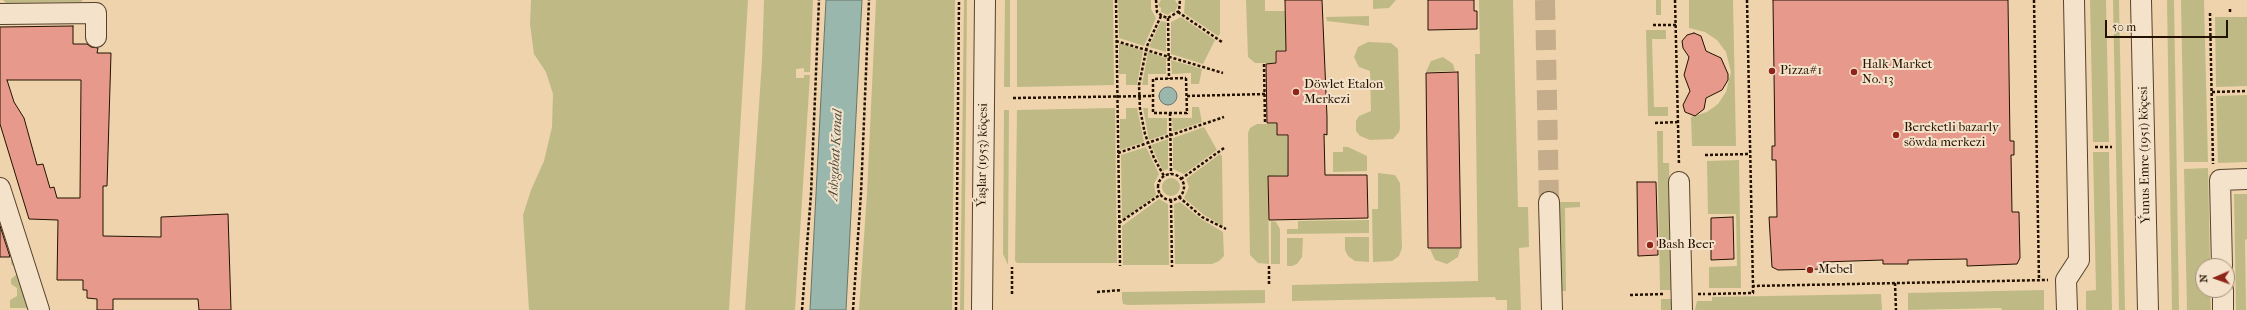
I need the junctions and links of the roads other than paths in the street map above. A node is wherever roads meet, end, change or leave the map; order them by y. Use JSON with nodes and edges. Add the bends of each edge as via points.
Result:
{"nodes":[{"id":1,"x":985,"y":0,"type":"edge"},
{"id":2,"x":2074,"y":0,"type":"edge"},
{"id":3,"x":2141,"y":0,"type":"edge"},
{"id":4,"x":0,"y":14,"type":"edge"},
{"id":5,"x":96,"y":37,"type":"dead end"},
{"id":6,"x":2247,"y":179,"type":"edge"},
{"id":7,"x":1679,"y":182,"type":"road end"},
{"id":8,"x":0,"y":190,"type":"edge"},
{"id":9,"x":1549,"y":202,"type":"tunnel mouth"},
{"id":10,"x":2222,"y":258,"type":"edge"},
{"id":11,"x":2223,"y":298,"type":"edge"},
{"id":12,"x":38,"y":310,"type":"edge"},
{"id":13,"x":982,"y":310,"type":"edge"},
{"id":14,"x":1552,"y":310,"type":"edge"},
{"id":15,"x":1682,"y":310,"type":"edge"},
{"id":16,"x":2067,"y":310,"type":"edge"},
{"id":17,"x":2148,"y":310,"type":"edge"},
{"id":18,"x":2223,"y":310,"type":"edge"}],
"edges":[{"from":1,"to":13,"type":"street","name":"Ýaşlar (1953) köçesi"},
{"from":2,"to":16,"type":"street","via":[[2079,260],[2066,280]]},
{"from":3,"to":17,"type":"street","name":"Ýunus Emre (1951) köçesi"},
{"from":4,"to":5,"type":"street","via":[[96,13]]},
{"from":6,"to":10,"type":"street","via":[[2220,180]]},
{"from":7,"to":15,"type":"street"},
{"from":8,"to":12,"type":"street"},
{"from":9,"to":14,"type":"street"},
{"from":11,"to":18,"type":"street"}]}
